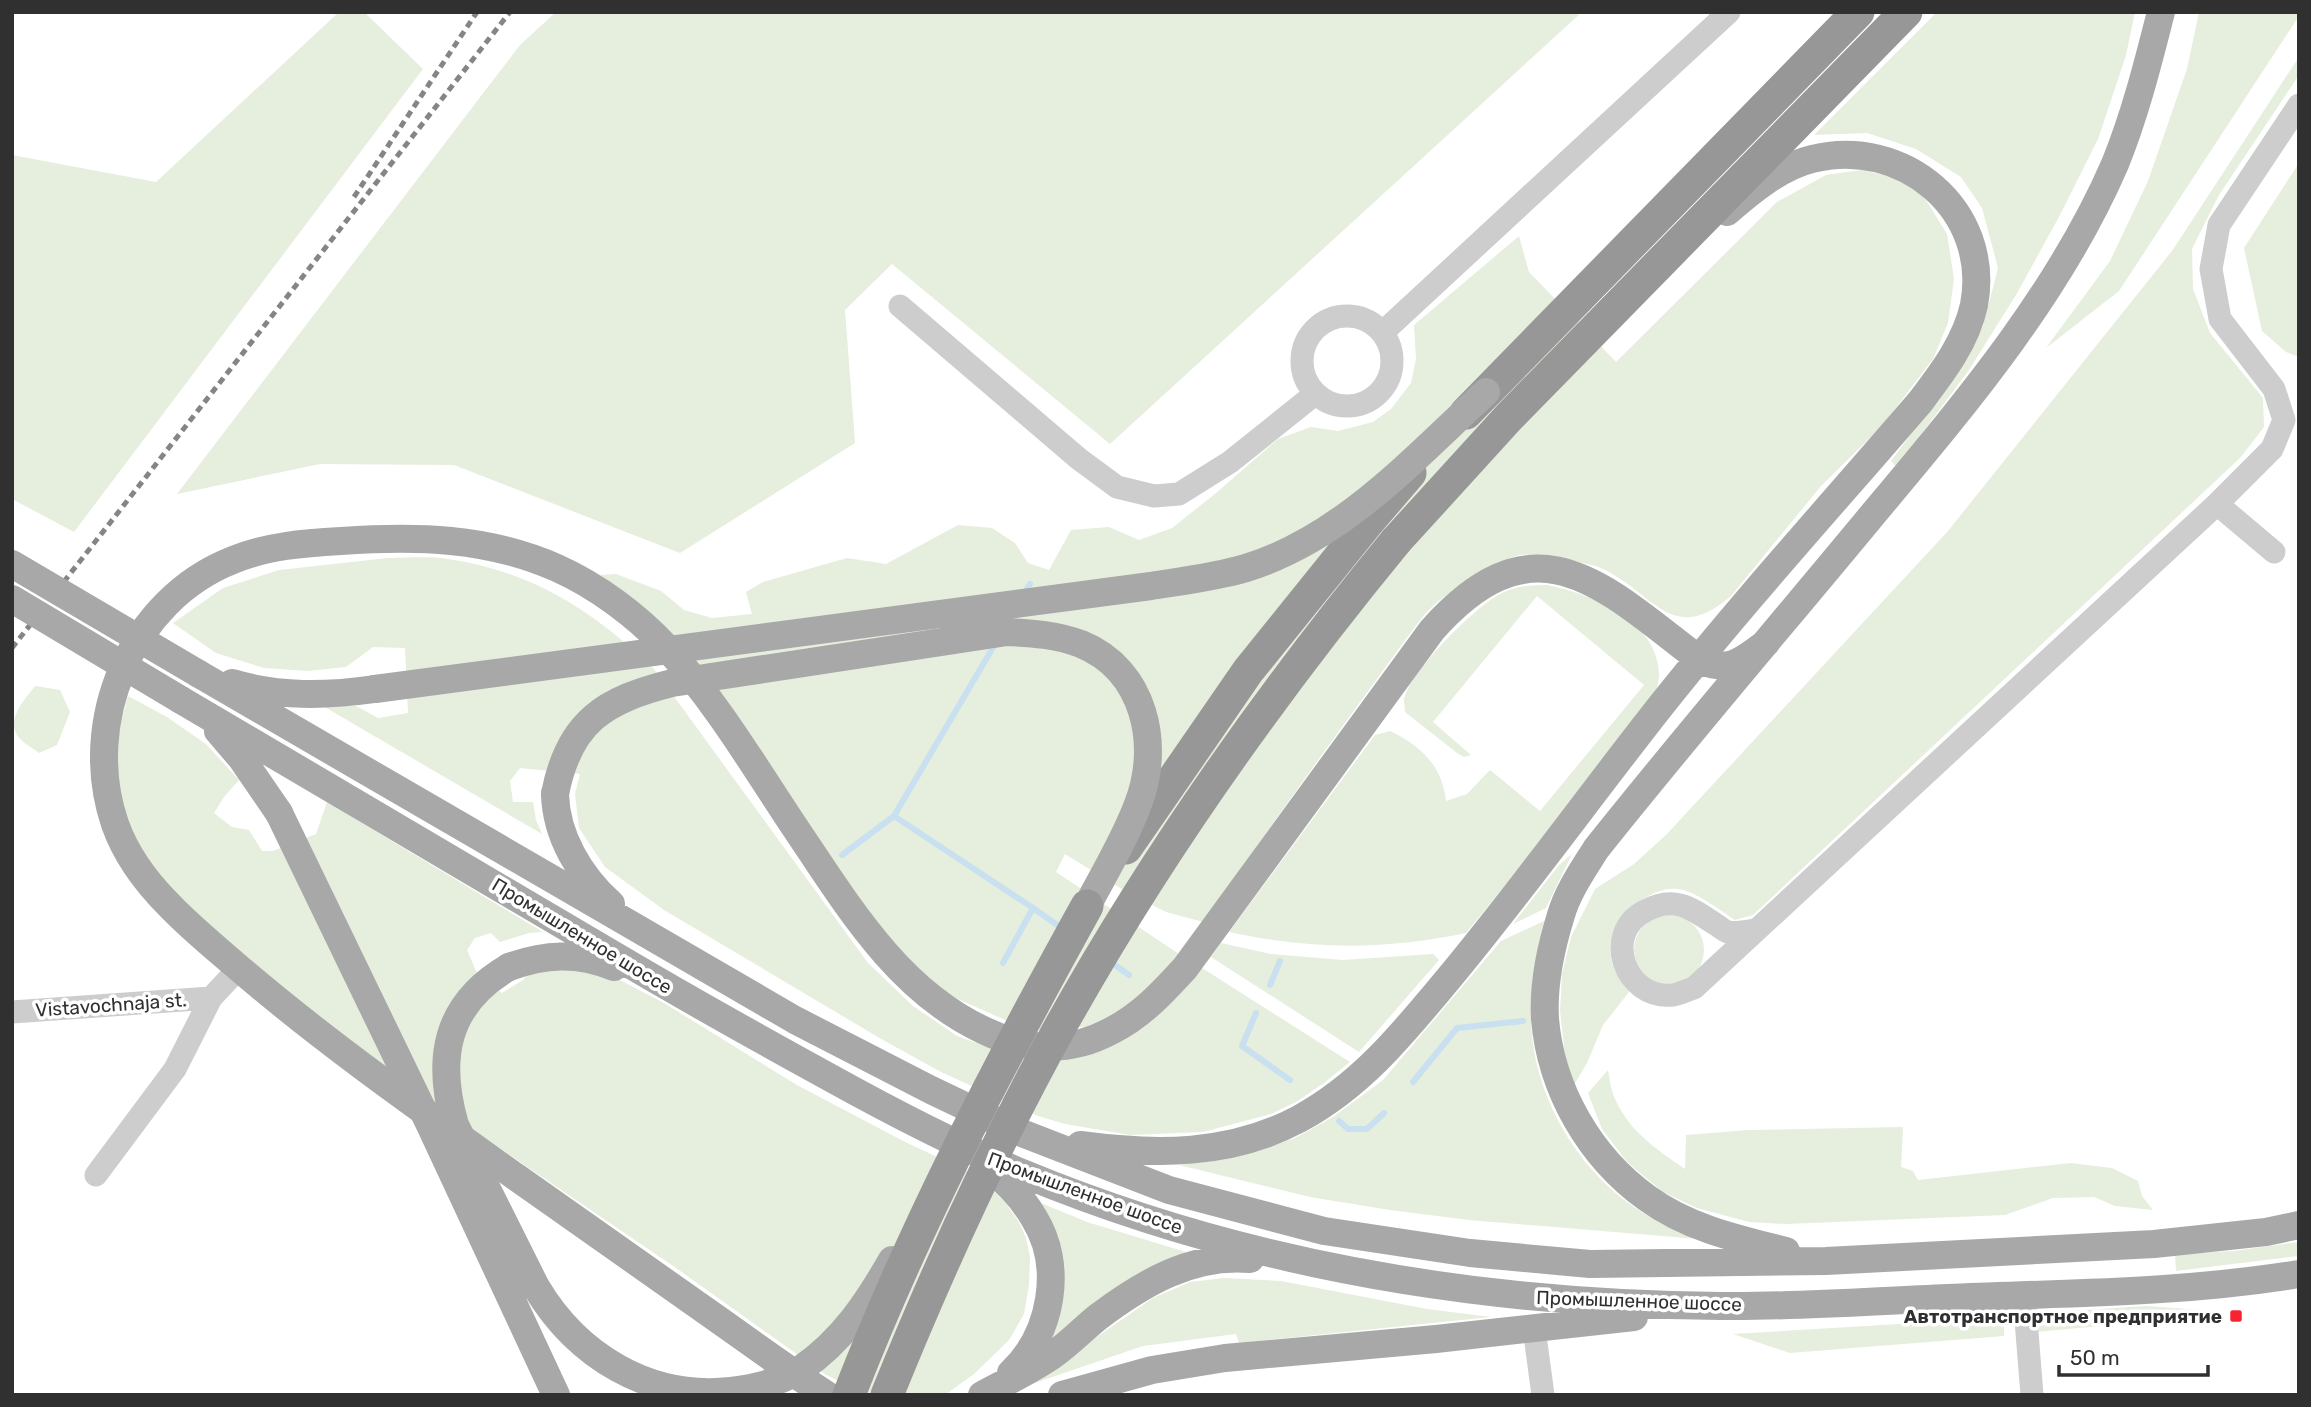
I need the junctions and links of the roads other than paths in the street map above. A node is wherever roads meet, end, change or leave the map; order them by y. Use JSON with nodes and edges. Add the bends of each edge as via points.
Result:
{"nodes":[{"id":1,"x":1729,"y":12,"type":"edge"},
{"id":2,"x":1858,"y":12,"type":"edge"},
{"id":3,"x":1906,"y":12,"type":"edge"},
{"id":4,"x":2161,"y":12,"type":"edge"},
{"id":5,"x":2299,"y":105,"type":"edge"},
{"id":6,"x":1619,"y":305,"type":"junction"},
{"id":7,"x":901,"y":306,"type":"dead end"},
{"id":8,"x":1382,"y":333,"type":"junction"},
{"id":9,"x":1486,"y":391,"type":"junction"},
{"id":10,"x":1315,"y":394,"type":"junction"},
{"id":11,"x":2217,"y":504,"type":"junction"},
{"id":12,"x":2274,"y":552,"type":"dead end"},
{"id":13,"x":12,"y":564,"type":"edge"},
{"id":14,"x":12,"y":599,"type":"edge"},
{"id":15,"x":1735,"y":618,"type":"junction"},
{"id":16,"x":1660,"y":629,"type":"junction"},
{"id":17,"x":1766,"y":643,"type":"junction"},
{"id":18,"x":1700,"y":660,"type":"junction"},
{"id":19,"x":199,"y":674,"type":"junction"},
{"id":20,"x":181,"y":700,"type":"junction"},
{"id":21,"x":1665,"y":701,"type":"junction"},
{"id":22,"x":1698,"y":724,"type":"junction"},
{"id":23,"x":1087,"y":906,"type":"junction"},
{"id":24,"x":636,"y":928,"type":"junction"},
{"id":25,"x":1756,"y":930,"type":"junction"},
{"id":26,"x":239,"y":968,"type":"junction"},
{"id":27,"x":675,"y":991,"type":"junction"},
{"id":28,"x":211,"y":998,"type":"junction"},
{"id":29,"x":12,"y":1012,"type":"edge"},
{"id":30,"x":1019,"y":1132,"type":"junction"},
{"id":31,"x":955,"y":1138,"type":"junction"},
{"id":32,"x":96,"y":1175,"type":"dead end"},
{"id":33,"x":2299,"y":1225,"type":"edge"},
{"id":34,"x":1826,"y":1261,"type":"junction"},
{"id":35,"x":1315,"y":1264,"type":"junction"},
{"id":36,"x":2299,"y":1274,"type":"edge"},
{"id":37,"x":2024,"y":1295,"type":"junction"},
{"id":38,"x":1724,"y":1306,"type":"junction"},
{"id":39,"x":1534,"y":1328,"type":"junction"},
{"id":40,"x":988,"y":1393,"type":"edge"},
{"id":41,"x":556,"y":1395,"type":"edge"},
{"id":42,"x":827,"y":1395,"type":"edge"},
{"id":43,"x":849,"y":1395,"type":"edge"},
{"id":44,"x":887,"y":1395,"type":"edge"},
{"id":45,"x":1062,"y":1395,"type":"edge"},
{"id":46,"x":1543,"y":1395,"type":"edge"},
{"id":47,"x":2032,"y":1395,"type":"edge"}],
"edges":[{"from":1,"to":8,"type":"street"},
{"from":2,"to":9,"type":"highway"},
{"from":3,"to":6,"type":"highway"},
{"from":4,"to":17,"type":"main road","via":[[2114,164],[2064,260],[1968,401]]},
{"from":5,"to":11,"type":"street","via":[[2219,225],[2211,269],[2220,319],[2274,389],[2284,420],[2272,449]]},
{"from":6,"to":15,"type":"main road","via":[[1758,187],[1811,159],[1856,155],[1900,164],[1937,189],[1966,229],[1976,278],[1974,306],[1954,355],[1920,402]]},
{"from":6,"to":44,"type":"highway","bridge":true,"via":[[1396,541],[1273,697],[1158,864],[1061,1026],[1000,1141]]},
{"from":7,"to":10,"type":"street","via":[[1088,466],[1117,487],[1154,496],[1179,494],[1230,462]]},
{"from":8,"to":10,"type":"street","via":[[1391,350],[1391,369],[1384,387],[1369,400],[1351,406],[1332,404]]},
{"from":8,"to":10,"type":"street","via":[[1368,321],[1351,316],[1332,318],[1316,327],[1301,360]]},
{"from":9,"to":19,"type":"main road","bridge":true,"via":[[1348,516],[1287,552],[1247,568],[1151,586],[333,695],[252,689]]},
{"from":9,"to":23,"type":"highway","bridge":true,"via":[[1368,522],[1248,671]]},
{"from":11,"to":12,"type":"street"},
{"from":11,"to":25,"type":"street"},
{"from":13,"to":19,"type":"main road","name":"Промышленное шоссе","bridge":true},
{"from":14,"to":20,"type":"main road","name":"Промышленное шоссе","bridge":true},
{"from":15,"to":16,"type":"main road","via":[[1711,629],[1677,635]]},
{"from":15,"to":18,"type":"main road"},
{"from":16,"to":18,"type":"main road"},
{"from":16,"to":21,"type":"main road","via":[[1671,643],[1676,661],[1675,678]]},
{"from":16,"to":26,"type":"main road","via":[[1597,584],[1550,569],[1506,575],[1464,598],[1425,639],[1166,989],[1117,1029],[1073,1046],[1048,1049],[1024,1046],[975,1027],[906,976],[862,926],[733,734],[669,650],[594,588],[536,559],[457,540],[374,539],[266,549],[205,573],[160,610],[127,659],[105,723],[106,787],[127,852],[165,902]]},
{"from":17,"to":18,"type":"main road","via":[[1729,666]]},
{"from":17,"to":22,"type":"main road"},
{"from":18,"to":21,"type":"main road"},
{"from":18,"to":22,"type":"main road","via":[[1713,686]]},
{"from":19,"to":24,"type":"main road","name":"Промышленное шоссе"},
{"from":20,"to":27,"type":"main road","name":"Промышленное шоссе"},
{"from":20,"to":41,"type":"main road","bridge":true,"via":[[218,731],[279,813]]},
{"from":21,"to":30,"type":"main road","via":[[1482,939],[1399,1038],[1328,1101],[1261,1134],[1192,1151],[1112,1149]]},
{"from":22,"to":34,"type":"main road","via":[[1596,849],[1566,902],[1546,978],[1545,1018],[1551,1055],[1563,1094],[1580,1125],[1601,1156],[1649,1200],[1735,1239]]},
{"from":23,"to":24,"type":"main road","bridge":true,"via":[[1139,803],[1148,736],[1143,708],[1120,671],[1084,645],[1035,633],[1007,632],[672,683],[642,690],[598,712],[567,751],[559,772],[555,813],[572,856],[603,898]]},
{"from":23,"to":31,"type":"highway","bridge":true},
{"from":24,"to":30,"type":"main road","name":"Промышленное шоссе","via":[[795,1020]]},
{"from":25,"to":25,"type":"street","via":[[1727,932],[1686,905],[1664,904],[1644,911],[1626,927],[1624,967],[1637,985],[1655,994],[1674,995],[1694,988]]},
{"from":26,"to":28,"type":"street","name":"Vistavochnaja st."},
{"from":26,"to":42,"type":"main road","via":[[353,1060]]},
{"from":27,"to":31,"type":"main road","name":"Промышленное шоссе"},
{"from":27,"to":31,"type":"main road","bridge":true,"via":[[578,956],[530,960],[491,977],[475,993],[452,1029],[446,1054],[447,1099],[454,1125],[549,1308],[595,1354],[629,1375],[694,1393],[760,1387],[799,1370],[842,1335],[860,1313]]},
{"from":28,"to":29,"type":"street","name":"Vistavochnaja st."},
{"from":28,"to":32,"type":"street","via":[[175,1069]]},
{"from":30,"to":34,"type":"main road","name":"Промышленное шоссе","via":[[1169,1190],[1324,1231],[1469,1253],[1590,1264]]},
{"from":31,"to":35,"type":"main road","name":"Промышленное шоссе","via":[[1025,1174],[1135,1215]]},
{"from":31,"to":40,"type":"main road","via":[[1022,1199],[1036,1220],[1051,1269],[1045,1321],[1014,1370]]},
{"from":31,"to":43,"type":"highway","bridge":true},
{"from":33,"to":34,"type":"main road","name":"Промышленное шоссе","via":[[2154,1244]]},
{"from":35,"to":38,"type":"main road","name":"Промышленное шоссе","via":[[1426,1285],[1541,1298]]},
{"from":35,"to":40,"type":"main road","via":[[1228,1257],[1164,1275],[1126,1297],[1055,1354]]},
{"from":36,"to":37,"type":"main road","name":"Промышленное шоссе","via":[[2144,1291]]},
{"from":37,"to":38,"type":"main road","name":"Промышленное шоссе"},
{"from":37,"to":47,"type":"street"},
{"from":38,"to":39,"type":"main road"},
{"from":39,"to":45,"type":"main road","via":[[1225,1358],[1152,1370]]},
{"from":39,"to":46,"type":"street"}]}
